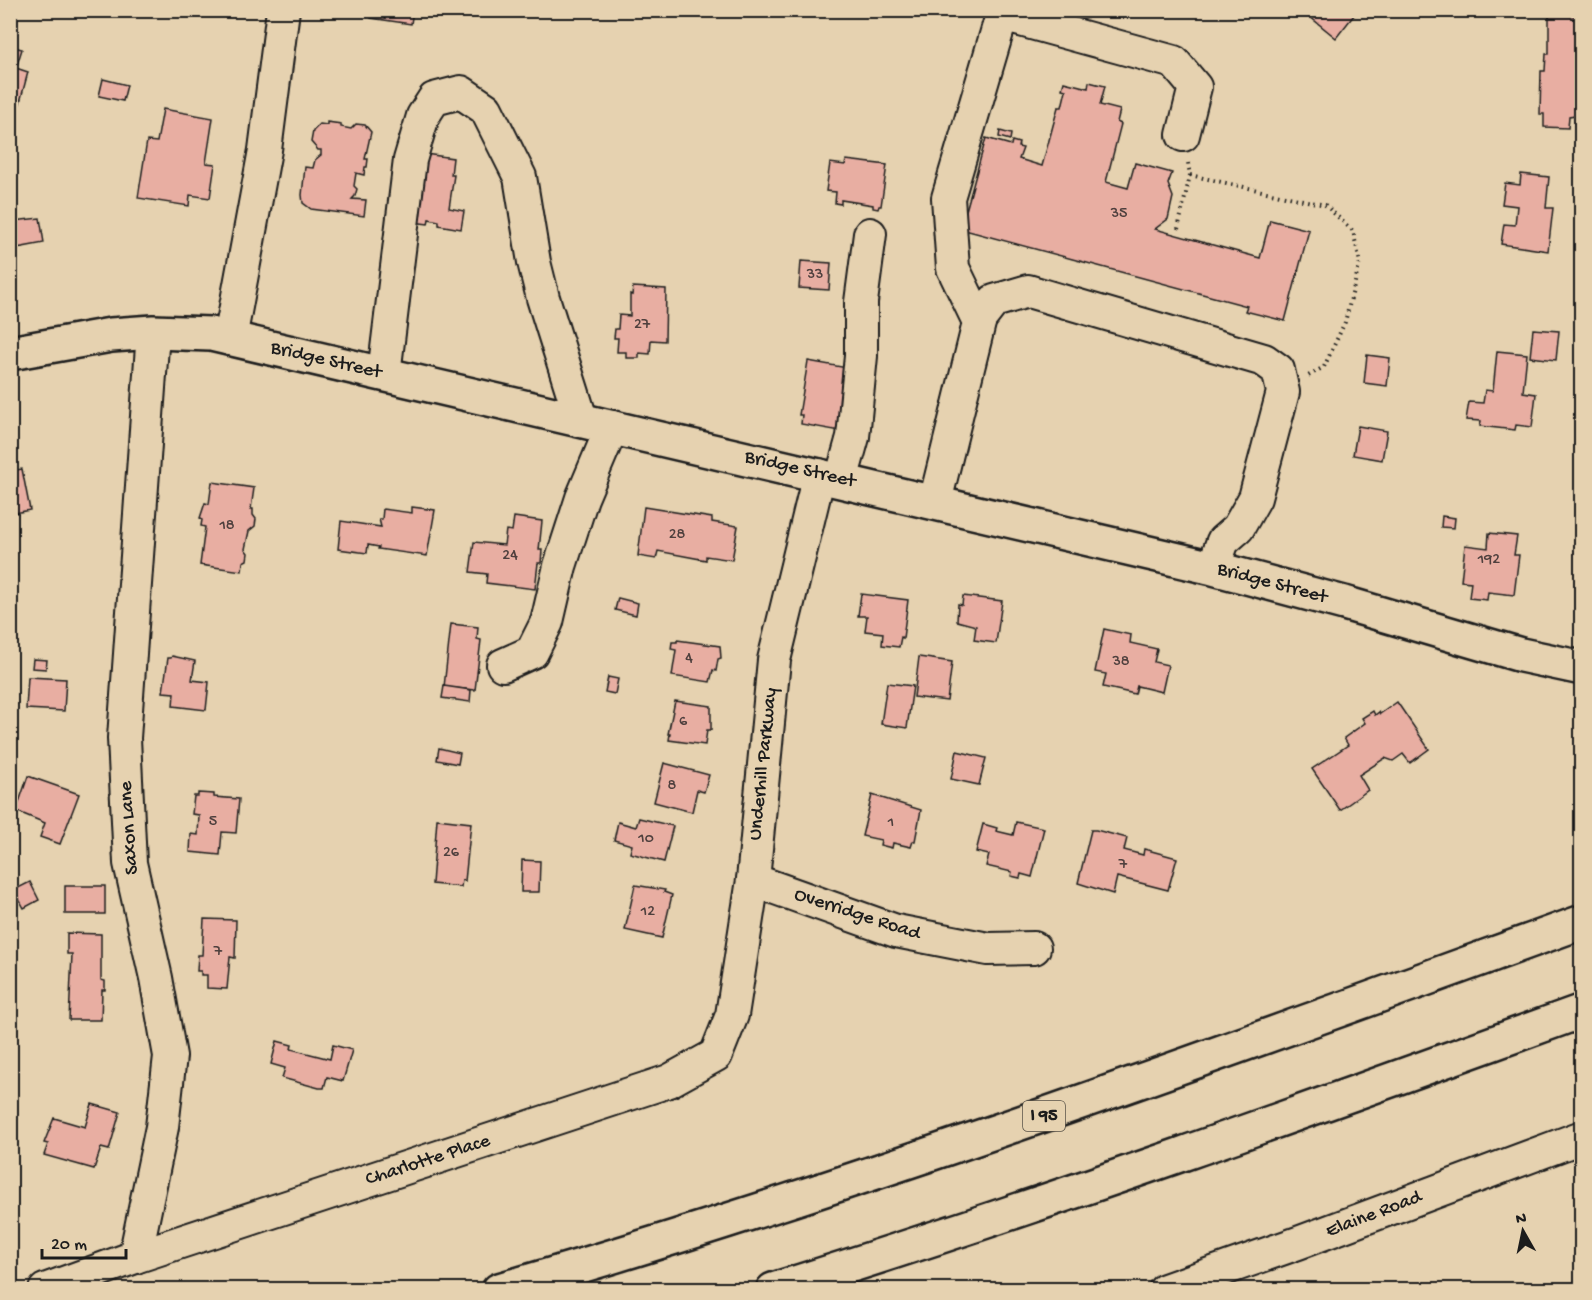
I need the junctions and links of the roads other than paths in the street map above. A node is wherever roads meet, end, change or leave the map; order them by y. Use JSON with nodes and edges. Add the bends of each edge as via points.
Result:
{"nodes":[{"id":1,"x":283,"y":10,"type":"edge"},
{"id":2,"x":1183,"y":135,"type":"road end"},
{"id":3,"x":870,"y":234,"type":"dead end"},
{"id":4,"x":979,"y":322,"type":"junction"},
{"id":5,"x":153,"y":332,"type":"junction"},
{"id":6,"x":230,"y":339,"type":"junction"},
{"id":7,"x":10,"y":353,"type":"edge"},
{"id":8,"x":384,"y":374,"type":"junction"},
{"id":9,"x":581,"y":419,"type":"junction"},
{"id":10,"x":612,"y":427,"type":"junction"},
{"id":11,"x":830,"y":477,"type":"junction"},
{"id":12,"x":935,"y":502,"type":"junction"},
{"id":13,"x":1214,"y":568,"type":"junction"},
{"id":14,"x":503,"y":665,"type":"dead end"},
{"id":15,"x":1581,"y":668,"type":"edge"},
{"id":16,"x":753,"y":880,"type":"junction"},
{"id":17,"x":1581,"y":922,"type":"edge"},
{"id":18,"x":1034,"y":948,"type":"dead end"},
{"id":19,"x":1581,"y":1011,"type":"edge"},
{"id":20,"x":716,"y":1054,"type":"joint"},
{"id":21,"x":1581,"y":1137,"type":"edge"},
{"id":22,"x":135,"y":1257,"type":"junction"},
{"id":23,"x":1180,"y":1287,"type":"edge"},
{"id":24,"x":45,"y":1290,"type":"edge"},
{"id":25,"x":499,"y":1290,"type":"edge"},
{"id":26,"x":773,"y":1290,"type":"edge"}],
"edges":[{"from":1,"to":6,"type":"street","via":[[265,150]]},
{"from":2,"to":4,"type":"street","via":[[1195,87],[1174,62],[1002,15],[948,198],[953,268]]},
{"from":3,"to":11,"type":"street","name":"Underhill Parkway","via":[[861,302],[861,356],[853,437]]},
{"from":4,"to":12,"type":"street"},
{"from":4,"to":13,"type":"street","via":[[994,301],[1028,291],[1264,360],[1279,376],[1283,392],[1255,498],[1238,528],[1223,541]]},
{"from":5,"to":6,"type":"main road","name":"Bridge Street","via":[[211,334]]},
{"from":5,"to":7,"type":"main road","name":"Bridge Street","via":[[111,335]]},
{"from":5,"to":22,"type":"street","name":"Saxon Lane","via":[[124,738],[130,863],[171,1056],[162,1127]]},
{"from":6,"to":8,"type":"main road","name":"Bridge Street"},
{"from":8,"to":9,"type":"main road","name":"Bridge Street"},
{"from":8,"to":9,"type":"street","via":[[410,160],[423,116],[434,99],[462,92],[486,109],[520,177],[538,280]]},
{"from":9,"to":10,"type":"main road","name":"Bridge Street"},
{"from":10,"to":11,"type":"main road","name":"Bridge Street"},
{"from":10,"to":14,"type":"street","via":[[582,498],[547,622],[532,652]]},
{"from":11,"to":12,"type":"main road","name":"Bridge Street"},
{"from":11,"to":16,"type":"street","name":"Underhill Parkway","via":[[774,660]]},
{"from":12,"to":13,"type":"main road","name":"Bridge Street"},
{"from":13,"to":15,"type":"main road","name":"Bridge Street","via":[[1510,652]]},
{"from":16,"to":18,"type":"street","name":"Overridge Road","via":[[896,931],[988,949]]},
{"from":16,"to":20,"type":"street","name":"Underhill Parkway","via":[[732,1015]]},
{"from":17,"to":25,"type":"main road","number":"I 95","via":[[1038,1118]]},
{"from":19,"to":26,"type":"main road","via":[[1131,1171]]},
{"from":20,"to":22,"type":"street","name":"Charlotte Place","via":[[669,1081]]},
{"from":21,"to":23,"type":"street","name":"Elaine Road"},
{"from":22,"to":24,"type":"street"}]}
